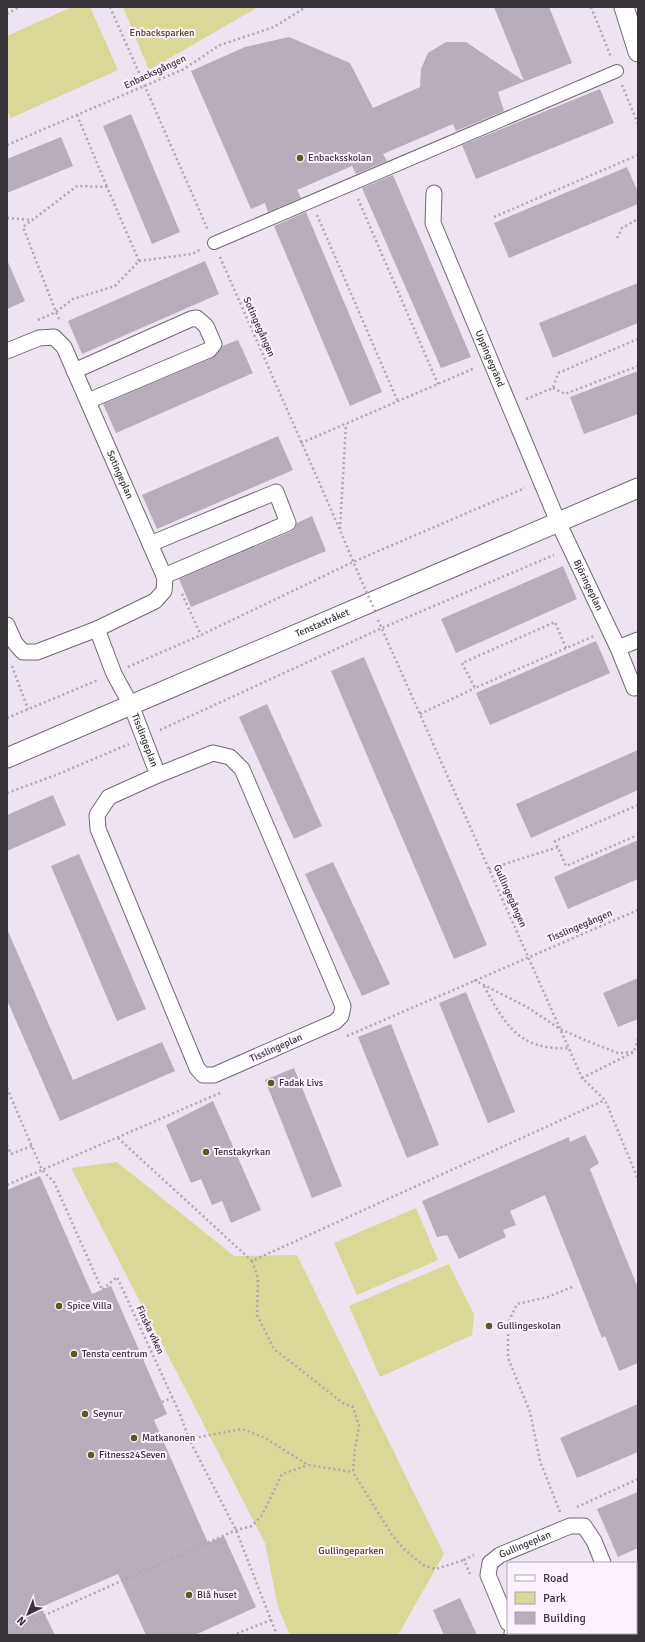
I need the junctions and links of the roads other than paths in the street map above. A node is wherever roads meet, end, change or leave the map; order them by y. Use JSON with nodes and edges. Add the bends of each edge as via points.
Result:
{"nodes":[{"id":1,"x":624,"y":7,"type":"edge"},
{"id":2,"x":638,"y":52,"type":"edge"},
{"id":3,"x":616,"y":70,"type":"dead end"},
{"id":4,"x":434,"y":193,"type":"dead end"},
{"id":5,"x":214,"y":243,"type":"road end"},
{"id":6,"x":7,"y":351,"type":"edge"},
{"id":7,"x":74,"y":371,"type":"junction"},
{"id":8,"x":88,"y":401,"type":"junction"},
{"id":9,"x":638,"y":488,"type":"edge"},
{"id":10,"x":558,"y":522,"type":"junction"},
{"id":11,"x":150,"y":544,"type":"junction"},
{"id":12,"x":164,"y":576,"type":"junction"},
{"id":13,"x":8,"y":628,"type":"edge"},
{"id":14,"x":97,"y":628,"type":"junction"},
{"id":15,"x":638,"y":640,"type":"edge"},
{"id":16,"x":618,"y":648,"type":"junction"},
{"id":17,"x":638,"y":686,"type":"edge"},
{"id":18,"x":131,"y":705,"type":"junction"},
{"id":19,"x":7,"y":758,"type":"edge"},
{"id":20,"x":158,"y":775,"type":"junction"},
{"id":21,"x":603,"y":1562,"type":"edge"},
{"id":22,"x":507,"y":1621,"type":"edge"}],
"edges":[{"from":1,"to":2,"type":"street"},
{"from":3,"to":5,"type":"street"},
{"from":4,"to":10,"type":"street","name":"Uppingegränd","via":[[433,223]]},
{"from":6,"to":7,"type":"street","name":"Sotingeplan","via":[[40,338],[54,337],[64,348]]},
{"from":7,"to":8,"type":"street","name":"Sotingeplan"},
{"from":7,"to":8,"type":"street","via":[[191,319],[197,318],[206,326],[212,338],[214,344],[209,350]]},
{"from":8,"to":11,"type":"street","name":"Sotingeplan"},
{"from":9,"to":10,"type":"street","name":"Tenstastråket"},
{"from":10,"to":16,"type":"street","name":"Björingeplan"},
{"from":10,"to":18,"type":"street","name":"Tenstastråket"},
{"from":11,"to":12,"type":"street","name":"Sotingeplan"},
{"from":11,"to":12,"type":"street","via":[[276,492],[283,506],[288,523]]},
{"from":12,"to":14,"type":"street","via":[[164,591],[155,601]]},
{"from":13,"to":14,"type":"street","via":[[15,643],[23,652],[37,652]]},
{"from":14,"to":18,"type":"street","via":[[114,674]]},
{"from":15,"to":16,"type":"street"},
{"from":16,"to":17,"type":"street","name":"Björingeplan","via":[[634,688]]},
{"from":18,"to":19,"type":"street","name":"Tenstastråket"},
{"from":18,"to":20,"type":"street","name":"Tisslingeplan"},
{"from":20,"to":20,"type":"street","name":"Tisslingeplan","via":[[109,797],[97,815],[98,828],[197,1068],[203,1075],[214,1075],[335,1022],[341,1016],[343,1006],[242,769],[230,757],[213,753]]},
{"from":21,"to":22,"type":"street","name":"Gullingeplan","via":[[594,1541],[584,1526],[570,1526],[500,1555],[490,1562],[488,1576]]}]}
